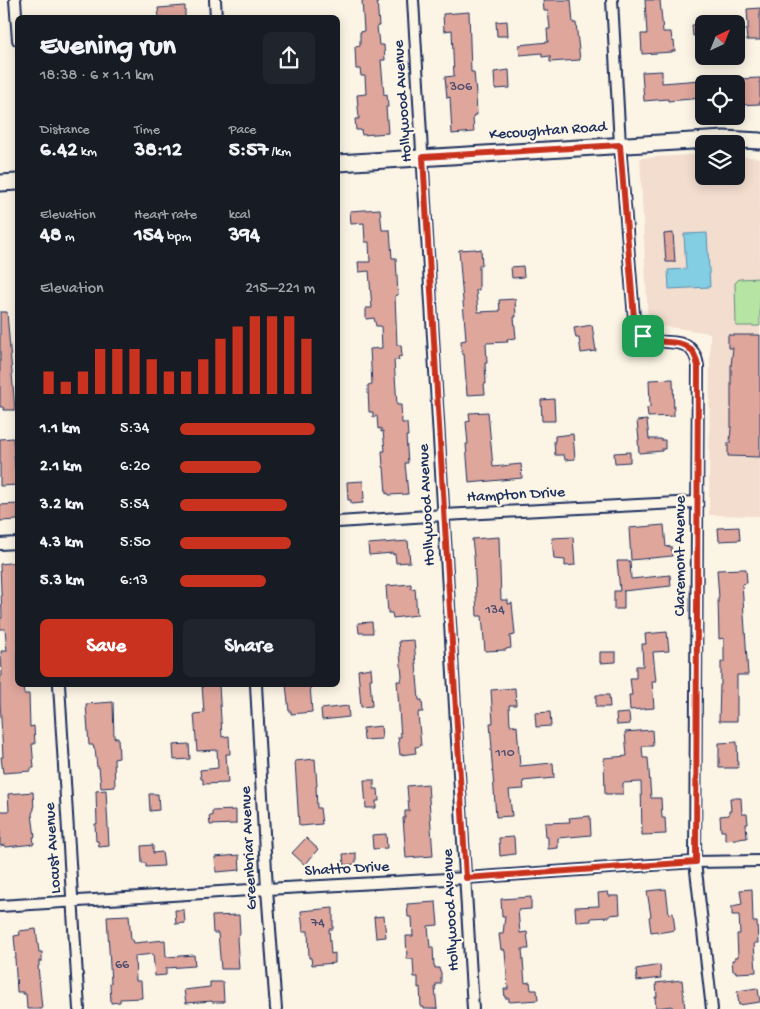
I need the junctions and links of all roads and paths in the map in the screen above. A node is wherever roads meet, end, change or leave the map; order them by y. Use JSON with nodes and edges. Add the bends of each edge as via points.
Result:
{"nodes":[{"id":1,"x":15,"y":0,"type":"edge"},
{"id":2,"x":215,"y":0,"type":"edge"},
{"id":3,"x":413,"y":0,"type":"edge"},
{"id":4,"x":612,"y":0,"type":"edge"},
{"id":5,"x":16,"y":15,"type":"edge"},
{"id":6,"x":216,"y":15,"type":"edge"},
{"id":7,"x":760,"y":141,"type":"edge"},
{"id":8,"x":620,"y":145,"type":"junction"},
{"id":9,"x":423,"y":157,"type":"junction"},
{"id":10,"x":340,"y":163,"type":"edge"},
{"id":11,"x":15,"y":182,"type":"edge"},
{"id":12,"x":0,"y":183,"type":"edge"},
{"id":13,"x":696,"y":502,"type":"junction"},
{"id":14,"x":444,"y":514,"type":"junction"},
{"id":15,"x":340,"y":522,"type":"edge"},
{"id":16,"x":15,"y":543,"type":"edge"},
{"id":17,"x":0,"y":544,"type":"edge"},
{"id":18,"x":59,"y":687,"type":"edge"},
{"id":19,"x":256,"y":687,"type":"edge"},
{"id":20,"x":760,"y":861,"type":"edge"},
{"id":21,"x":696,"y":862,"type":"junction"},
{"id":22,"x":466,"y":878,"type":"junction"},
{"id":23,"x":267,"y":889,"type":"junction"},
{"id":24,"x":73,"y":901,"type":"junction"},
{"id":25,"x":0,"y":906,"type":"edge"},
{"id":26,"x":79,"y":1009,"type":"edge"},
{"id":27,"x":276,"y":1009,"type":"edge"},
{"id":28,"x":473,"y":1009,"type":"edge"},
{"id":29,"x":712,"y":1009,"type":"edge"}],
"edges":[{"from":1,"to":5,"type":"street"},
{"from":2,"to":6,"type":"street"},
{"from":3,"to":9,"type":"street","name":"Hollywood Avenue"},
{"from":4,"to":8,"type":"street","name":"Claremont Avenue"},
{"from":7,"to":8,"type":"main road","name":"Kecoughtan Road","via":[[724,139]]},
{"from":8,"to":9,"type":"main road","name":"Kecoughtan Road"},
{"from":8,"to":13,"type":"street","name":"Claremont Avenue","via":[[636,325],[649,339],[684,344],[697,360]]},
{"from":9,"to":10,"type":"main road","name":"Kecoughtan Road"},
{"from":9,"to":14,"type":"street","name":"Hollywood Avenue"},
{"from":11,"to":12,"type":"main road"},
{"from":13,"to":14,"type":"street","name":"Hampton Drive"},
{"from":13,"to":21,"type":"street","name":"Claremont Avenue"},
{"from":14,"to":15,"type":"street","name":"Hampton Drive"},
{"from":14,"to":22,"type":"street","name":"Hollywood Avenue"},
{"from":16,"to":17,"type":"street"},
{"from":18,"to":24,"type":"street","name":"Locust Avenue"},
{"from":19,"to":23,"type":"street","name":"Greenbriar Avenue"},
{"from":20,"to":21,"type":"street","name":"Shatto Drive"},
{"from":21,"to":22,"type":"street","name":"Shatto Drive"},
{"from":21,"to":29,"type":"street","name":"Claremont Avenue"},
{"from":22,"to":23,"type":"street","name":"Shatto Drive"},
{"from":22,"to":28,"type":"street","name":"Hollywood Avenue"},
{"from":23,"to":24,"type":"street","name":"Shatto Drive"},
{"from":23,"to":27,"type":"street","name":"Greenbriar Avenue"},
{"from":24,"to":25,"type":"street","name":"Shatto Drive"},
{"from":24,"to":26,"type":"street","name":"Locust Avenue"}]}
